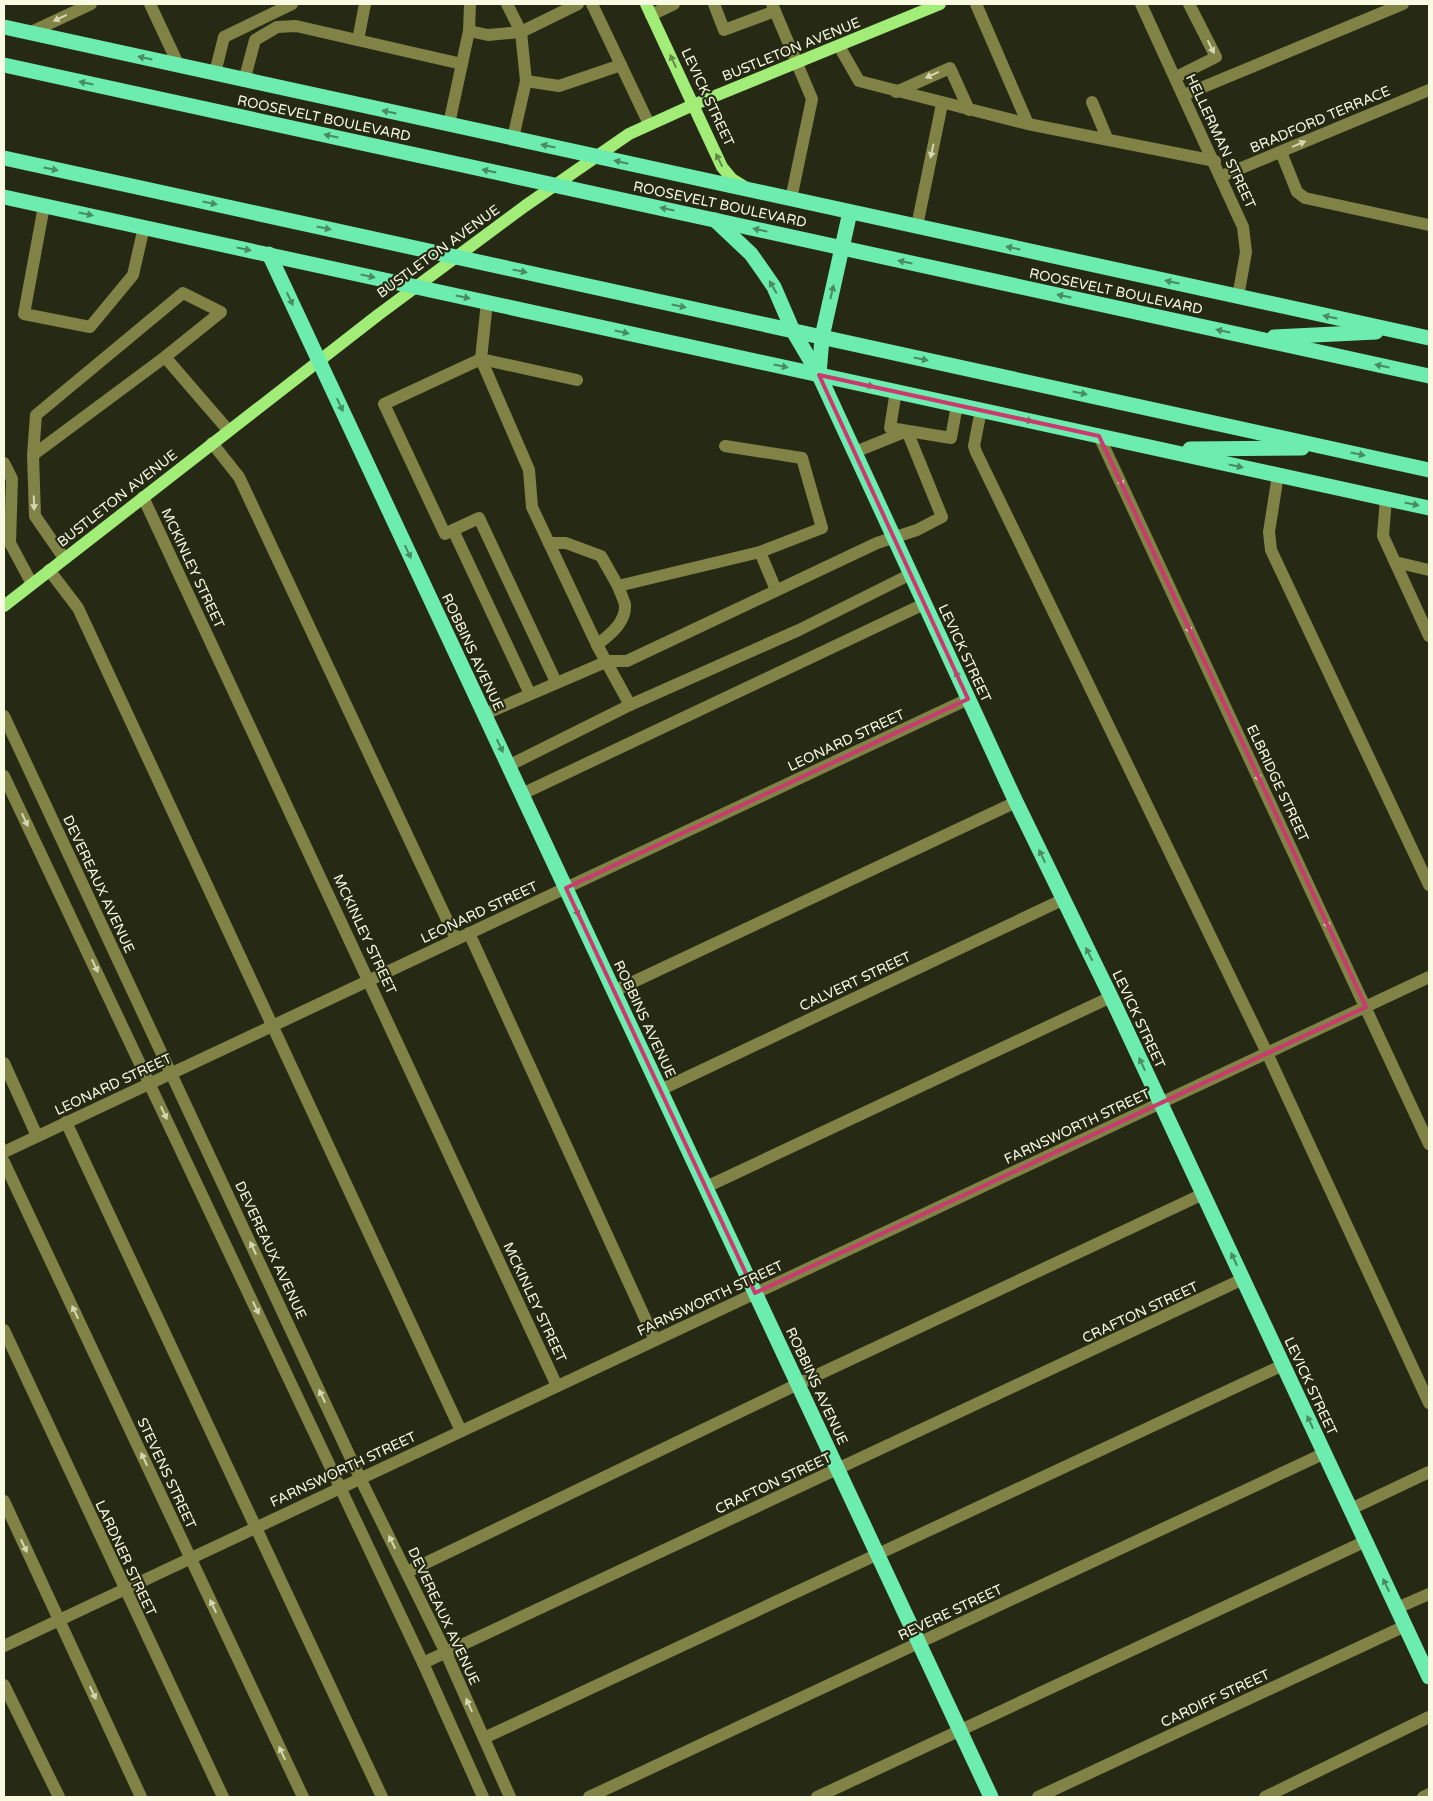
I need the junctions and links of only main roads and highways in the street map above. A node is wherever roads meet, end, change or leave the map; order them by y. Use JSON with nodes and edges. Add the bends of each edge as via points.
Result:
{"nodes":[{"id":1,"x":939,"y":4,"type":"edge"},
{"id":2,"x":649,"y":9,"type":"edge"},
{"id":3,"x":4,"y":27,"type":"edge"},
{"id":4,"x":4,"y":64,"type":"edge"},
{"id":5,"x":693,"y":105,"type":"junction"},
{"id":6,"x":595,"y":156,"type":"junction"},
{"id":7,"x":4,"y":158,"type":"edge"},
{"id":8,"x":554,"y":185,"type":"junction"},
{"id":9,"x":754,"y":191,"type":"junction"},
{"id":10,"x":4,"y":197,"type":"edge"},
{"id":11,"x":850,"y":212,"type":"junction"},
{"id":12,"x":715,"y":220,"type":"junction"},
{"id":13,"x":842,"y":248,"type":"junction"},
{"id":14,"x":269,"y":254,"type":"junction"},
{"id":15,"x":456,"y":257,"type":"junction"},
{"id":16,"x":416,"y":286,"type":"junction"},
{"id":17,"x":793,"y":331,"type":"junction"},
{"id":18,"x":1398,"y":332,"type":"junction"},
{"id":19,"x":822,"y":337,"type":"junction"},
{"id":20,"x":1254,"y":338,"type":"junction"},
{"id":21,"x":1429,"y":338,"type":"edge"},
{"id":22,"x":319,"y":360,"type":"junction"},
{"id":23,"x":819,"y":375,"type":"junction"},
{"id":24,"x":1429,"y":376,"type":"edge"},
{"id":25,"x":1328,"y":447,"type":"junction"},
{"id":26,"x":1163,"y":450,"type":"junction"},
{"id":27,"x":1429,"y":470,"type":"edge"},
{"id":28,"x":1429,"y":508,"type":"edge"},
{"id":29,"x":4,"y":606,"type":"edge"},
{"id":30,"x":1429,"y":1677,"type":"edge"},
{"id":31,"x":991,"y":1797,"type":"edge"}],
"edges":[{"from":1,"to":5,"type":"main road","name":"BUSTLETON AVENUE"},
{"from":5,"to":2,"type":"main road","name":"LEVICK STREET","one_way":true},
{"from":6,"to":3,"type":"highway","name":"ROOSEVELT BOULEVARD","one_way":true},
{"from":8,"to":4,"type":"highway","name":"ROOSEVELT BOULEVARD","one_way":true},
{"from":5,"to":6,"type":"main road","name":"BUSTLETON AVENUE","via":[[629,134]]},
{"from":9,"to":5,"type":"main road","name":"LEVICK STREET","one_way":true,"via":[[727,173]]},
{"from":6,"to":8,"type":"main road","name":"BUSTLETON AVENUE"},
{"from":9,"to":6,"type":"highway","name":"ROOSEVELT BOULEVARD","one_way":true},
{"from":7,"to":15,"type":"highway","one_way":true},
{"from":12,"to":8,"type":"highway","name":"ROOSEVELT BOULEVARD","one_way":true},
{"from":8,"to":15,"type":"main road","name":"BUSTLETON AVENUE"},
{"from":9,"to":11,"type":"highway","name":"ROOSEVELT BOULEVARD"},
{"from":10,"to":14,"type":"highway","one_way":true},
{"from":11,"to":13,"type":"highway","name":"LEVICK STREET"},
{"from":18,"to":11,"type":"highway","name":"ROOSEVELT BOULEVARD","one_way":true},
{"from":13,"to":12,"type":"highway","name":"ROOSEVELT BOULEVARD","one_way":true},
{"from":17,"to":12,"type":"highway","name":"LEVICK STREET","one_way":true,"via":[[774,287],[763,271]]},
{"from":19,"to":13,"type":"highway","name":"LEVICK STREET","one_way":true},
{"from":20,"to":13,"type":"highway","name":"ROOSEVELT BOULEVARD","one_way":true},
{"from":14,"to":16,"type":"highway","one_way":true},
{"from":14,"to":22,"type":"highway","name":"ROBBINS AVENUE","one_way":true},
{"from":15,"to":16,"type":"main road","name":"BUSTLETON AVENUE"},
{"from":15,"to":17,"type":"highway","one_way":true},
{"from":16,"to":22,"type":"main road","name":"BUSTLETON AVENUE"},
{"from":16,"to":23,"type":"highway","one_way":true},
{"from":17,"to":19,"type":"highway"},
{"from":17,"to":23,"type":"highway","name":"LEVICK STREET"},
{"from":18,"to":20,"type":"highway"},
{"from":18,"to":21,"type":"highway","name":"ROOSEVELT BOULEVARD"},
{"from":19,"to":23,"type":"highway","name":"LEVICK STREET"},
{"from":19,"to":25,"type":"highway","one_way":true},
{"from":24,"to":20,"type":"highway","name":"ROOSEVELT BOULEVARD","one_way":true},
{"from":22,"to":29,"type":"main road","name":"BUSTLETON AVENUE"},
{"from":22,"to":31,"type":"highway","name":"ROBBINS AVENUE","one_way":true},
{"from":23,"to":26,"type":"highway","one_way":true},
{"from":30,"to":23,"type":"highway","name":"LEVICK STREET","one_way":true,"via":[[1111,997],[1016,802]]},
{"from":25,"to":26,"type":"highway"},
{"from":25,"to":27,"type":"highway","one_way":true},
{"from":26,"to":28,"type":"highway","one_way":true}]}
